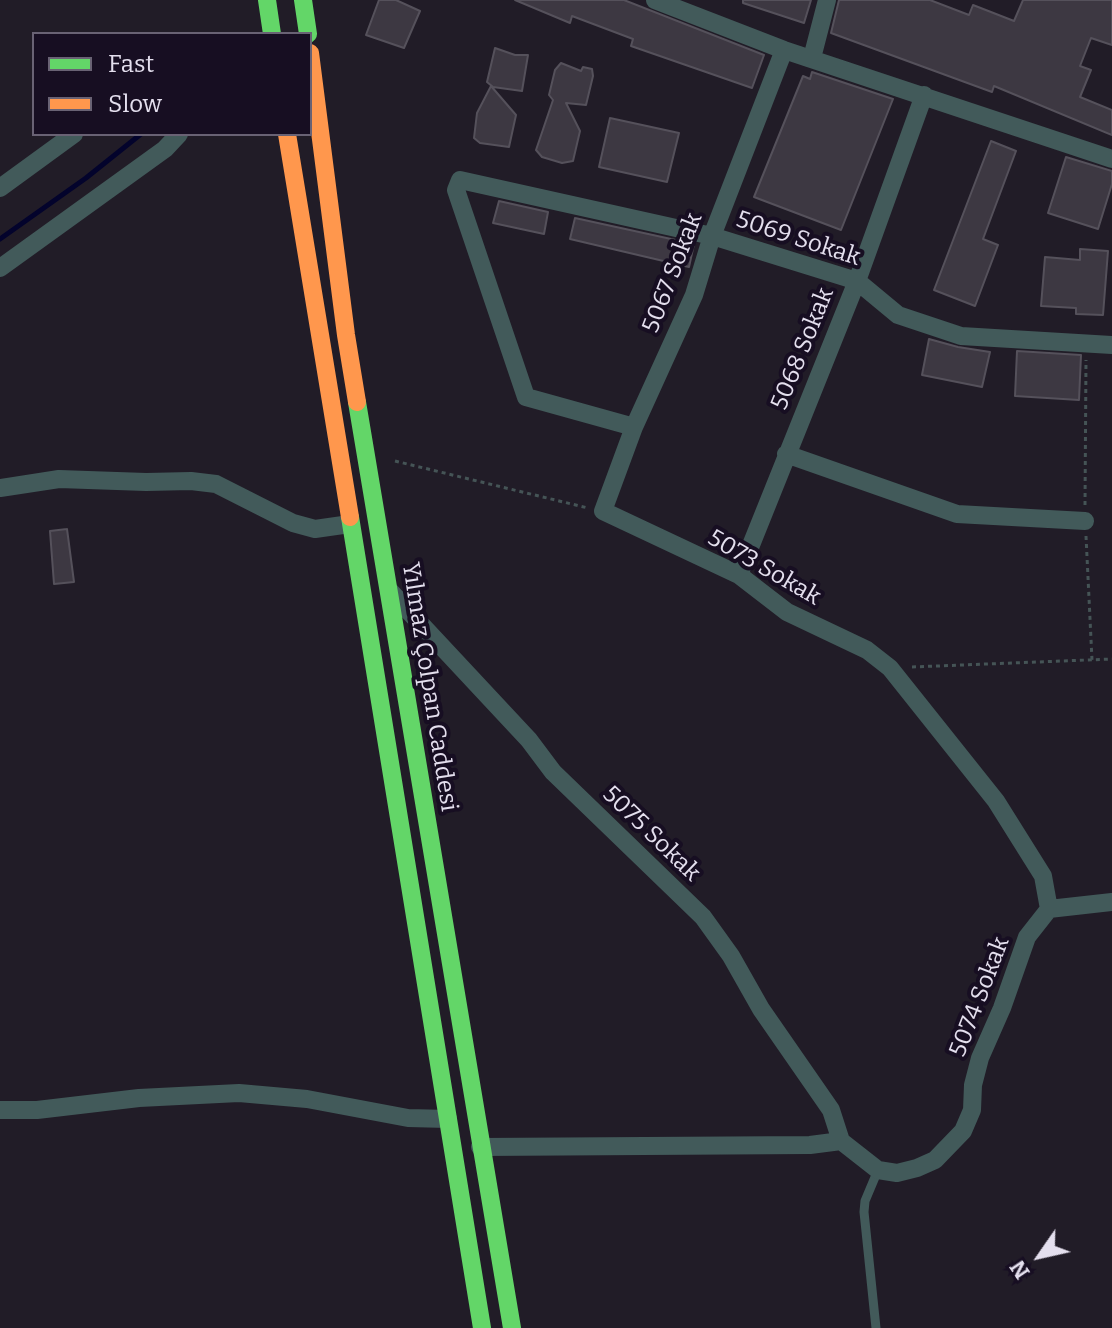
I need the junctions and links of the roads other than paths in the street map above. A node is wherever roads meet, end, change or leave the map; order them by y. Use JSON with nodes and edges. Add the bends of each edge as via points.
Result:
{"nodes":[{"id":1,"x":267,"y":0,"type":"edge"},
{"id":2,"x":303,"y":0,"type":"edge"},
{"id":3,"x":655,"y":0,"type":"edge"},
{"id":4,"x":827,"y":0,"type":"edge"},
{"id":5,"x":272,"y":32,"type":"edge"},
{"id":6,"x":308,"y":32,"type":"edge"},
{"id":7,"x":784,"y":50,"type":"junction"},
{"id":8,"x":812,"y":58,"type":"junction"},
{"id":9,"x":312,"y":69,"type":"edge"},
{"id":10,"x":924,"y":95,"type":"junction"},
{"id":11,"x":71,"y":136,"type":"edge"},
{"id":12,"x":177,"y":136,"type":"edge"},
{"id":13,"x":287,"y":136,"type":"edge"},
{"id":14,"x":1112,"y":159,"type":"edge"},
{"id":15,"x":0,"y":188,"type":"edge"},
{"id":16,"x":712,"y":236,"type":"junction"},
{"id":17,"x":0,"y":268,"type":"edge"},
{"id":18,"x":857,"y":281,"type":"junction"},
{"id":19,"x":1112,"y":345,"type":"edge"},
{"id":20,"x":634,"y":427,"type":"junction"},
{"id":21,"x":786,"y":454,"type":"junction"},
{"id":22,"x":0,"y":488,"type":"edge"},
{"id":23,"x":603,"y":511,"type":"joint"},
{"id":24,"x":1085,"y":521,"type":"road end"},
{"id":25,"x":350,"y":524,"type":"junction"},
{"id":26,"x":739,"y":575,"type":"junction"},
{"id":27,"x":389,"y":590,"type":"junction"},
{"id":28,"x":1112,"y":902,"type":"edge"},
{"id":29,"x":1049,"y":909,"type":"junction"},
{"id":30,"x":0,"y":1110,"type":"edge"},
{"id":31,"x":448,"y":1119,"type":"junction"},
{"id":32,"x":841,"y":1141,"type":"junction"},
{"id":33,"x":480,"y":1147,"type":"junction"},
{"id":34,"x":878,"y":1170,"type":"junction"},
{"id":35,"x":482,"y":1328,"type":"edge"},
{"id":36,"x":512,"y":1328,"type":"edge"},
{"id":37,"x":876,"y":1328,"type":"edge"}],
"edges":[{"from":1,"to":5,"type":"main road"},
{"from":2,"to":6,"type":"main road"},
{"from":3,"to":7,"type":"street"},
{"from":4,"to":8,"type":"street"},
{"from":7,"to":8,"type":"street"},
{"from":7,"to":16,"type":"street","name":"5067 Sokak"},
{"from":8,"to":10,"type":"street"},
{"from":9,"to":27,"type":"main road","name":"Yılmaz Çolpan Caddesi","via":[[346,335]]},
{"from":10,"to":14,"type":"street"},
{"from":10,"to":18,"type":"street","name":"5068 Sokak"},
{"from":11,"to":15,"type":"street"},
{"from":12,"to":17,"type":"street"},
{"from":13,"to":25,"type":"main road"},
{"from":16,"to":18,"type":"street","name":"5069 Sokak"},
{"from":16,"to":20,"type":"street","name":"5067 Sokak","via":[[694,295]]},
{"from":16,"to":20,"type":"street","name":"5069 Sokak","via":[[460,180],[456,190],[526,397]]},
{"from":18,"to":19,"type":"street","name":"5069 Sokak","via":[[898,315],[961,336]]},
{"from":18,"to":21,"type":"street","name":"5068 Sokak"},
{"from":20,"to":23,"type":"street","name":"5067 Sokak"},
{"from":21,"to":24,"type":"street","via":[[957,514]]},
{"from":21,"to":26,"type":"street","name":"5068 Sokak"},
{"from":22,"to":25,"type":"street","via":[[59,479],[191,481],[216,484],[315,529]]},
{"from":23,"to":26,"type":"street","name":"5073 Sokak"},
{"from":25,"to":31,"type":"main road"},
{"from":26,"to":29,"type":"street","name":"5073 Sokak","via":[[787,612],[867,650],[890,668],[996,801],[1043,876]]},
{"from":27,"to":32,"type":"street","name":"5075 Sokak","via":[[553,772],[703,917],[831,1110]]},
{"from":27,"to":33,"type":"main road","name":"Yılmaz Çolpan Caddesi"},
{"from":28,"to":29,"type":"street"},
{"from":29,"to":34,"type":"street","name":"5074 Sokak","via":[[1027,937],[980,1058],[972,1110],[963,1131],[926,1164],[897,1173]]},
{"from":30,"to":31,"type":"street","via":[[239,1093]]},
{"from":31,"to":35,"type":"main road"},
{"from":32,"to":33,"type":"street"},
{"from":32,"to":34,"type":"street"},
{"from":33,"to":36,"type":"main road","name":"Yılmaz Çolpan Caddesi"},
{"from":34,"to":37,"type":"lane","via":[[864,1212]]}]}
